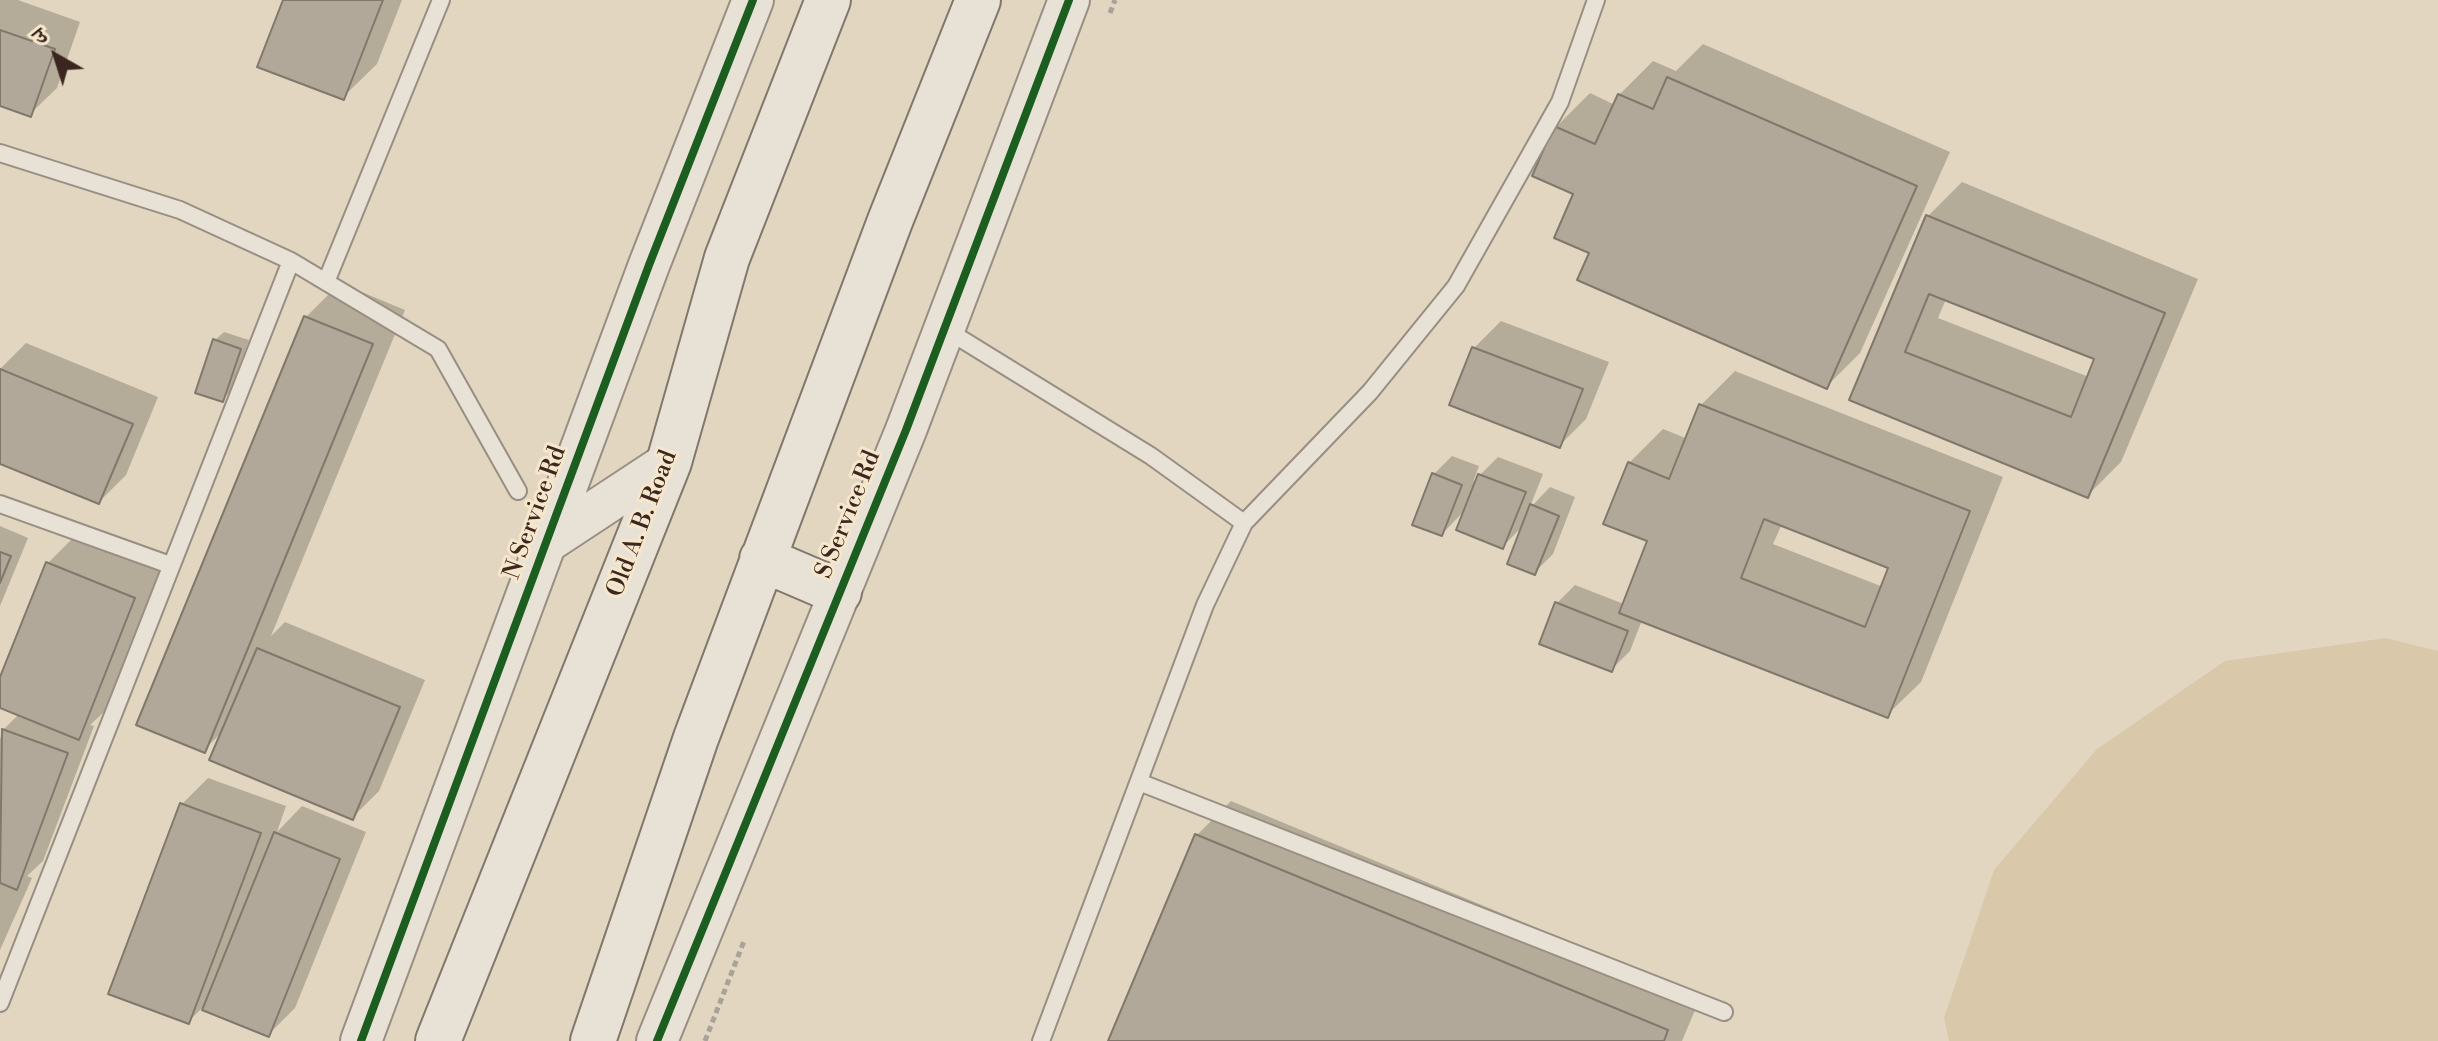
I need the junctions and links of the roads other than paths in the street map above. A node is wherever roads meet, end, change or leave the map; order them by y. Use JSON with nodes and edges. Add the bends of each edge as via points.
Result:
{"nodes":[{"id":1,"x":441,"y":0,"type":"edge"},
{"id":2,"x":753,"y":0,"type":"edge"},
{"id":3,"x":828,"y":0,"type":"edge"},
{"id":4,"x":978,"y":0,"type":"edge"},
{"id":5,"x":1069,"y":0,"type":"edge"},
{"id":6,"x":1596,"y":0,"type":"edge"},
{"id":7,"x":0,"y":153,"type":"edge"},
{"id":8,"x":291,"y":261,"type":"junction"},
{"id":9,"x":326,"y":282,"type":"junction"},
{"id":10,"x":944,"y":328,"type":"junction"},
{"id":11,"x":669,"y":462,"type":"junction"},
{"id":12,"x":518,"y":491,"type":"dead end"},
{"id":13,"x":0,"y":504,"type":"edge"},
{"id":14,"x":1244,"y":523,"type":"junction"},
{"id":15,"x":546,"y":543,"type":"junction"},
{"id":16,"x":762,"y":559,"type":"junction"},
{"id":17,"x":170,"y":565,"type":"junction"},
{"id":18,"x":839,"y":592,"type":"junction"},
{"id":19,"x":1139,"y":782,"type":"junction"},
{"id":20,"x":0,"y":1003,"type":"edge"},
{"id":21,"x":1724,"y":1012,"type":"dead end"},
{"id":22,"x":361,"y":1041,"type":"edge"},
{"id":23,"x":438,"y":1041,"type":"edge"},
{"id":24,"x":593,"y":1041,"type":"edge"},
{"id":25,"x":657,"y":1041,"type":"edge"},
{"id":26,"x":1041,"y":1041,"type":"edge"}],
"edges":[{"from":1,"to":9,"type":"lane"},
{"from":2,"to":15,"type":"street","name":"N Service Rd"},
{"from":3,"to":11,"type":"main road","name":"Old A. B. Road","via":[[727,258]]},
{"from":4,"to":16,"type":"main road"},
{"from":5,"to":10,"type":"street","name":"S Service Rd"},
{"from":6,"to":14,"type":"lane","via":[[1560,102],[1456,286],[1370,392]]},
{"from":7,"to":8,"type":"lane","via":[[180,210]]},
{"from":8,"to":9,"type":"lane"},
{"from":8,"to":17,"type":"lane"},
{"from":9,"to":12,"type":"lane","via":[[438,349]]},
{"from":10,"to":14,"type":"lane","via":[[1151,456]]},
{"from":10,"to":18,"type":"street","name":"S Service Rd"},
{"from":11,"to":15,"type":"street"},
{"from":11,"to":23,"type":"main road","name":"Old A. B. Road"},
{"from":13,"to":17,"type":"lane"},
{"from":14,"to":19,"type":"lane","via":[[1205,605]]},
{"from":15,"to":22,"type":"street","name":"N Service Rd"},
{"from":16,"to":18,"type":"main road"},
{"from":16,"to":24,"type":"main road"},
{"from":17,"to":20,"type":"lane"},
{"from":18,"to":25,"type":"street","name":"S Service Rd"},
{"from":19,"to":21,"type":"lane"},
{"from":19,"to":26,"type":"lane"}]}
